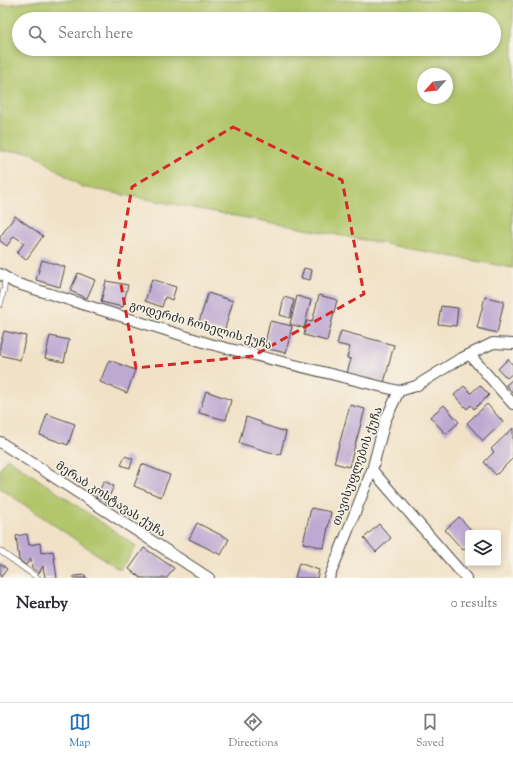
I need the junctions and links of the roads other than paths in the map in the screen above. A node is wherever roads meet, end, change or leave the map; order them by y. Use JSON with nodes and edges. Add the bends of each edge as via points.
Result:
{"nodes":[{"id":1,"x":2,"y":275,"type":"edge"},
{"id":2,"x":0,"y":305,"type":"edge"},
{"id":3,"x":513,"y":344,"type":"edge"},
{"id":4,"x":470,"y":355,"type":"junction"},
{"id":5,"x":399,"y":391,"type":"junction"},
{"id":6,"x":513,"y":404,"type":"edge"},
{"id":7,"x":0,"y":442,"type":"edge"},
{"id":8,"x":372,"y":470,"type":"junction"},
{"id":9,"x":0,"y":551,"type":"edge"},
{"id":10,"x":38,"y":578,"type":"edge"},
{"id":11,"x":208,"y":578,"type":"edge"},
{"id":12,"x":329,"y":578,"type":"edge"},
{"id":13,"x":466,"y":578,"type":"edge"}],
"edges":[{"from":1,"to":2,"type":"lane","via":[[4,289]]},
{"from":1,"to":5,"type":"street","name":"გოდერძი ჩოხელის ქუჩა","via":[[15,283],[210,344]]},
{"from":3,"to":4,"type":"street","via":[[493,343]]},
{"from":4,"to":5,"type":"street","via":[[416,386]]},
{"from":4,"to":6,"type":"street"},
{"from":5,"to":8,"type":"street","name":"თავისუფლების ქუჩა","via":[[385,420]]},
{"from":7,"to":11,"type":"street","name":"მერაბ კოსტავას ქუჩა"},
{"from":8,"to":12,"type":"street","name":"თავისუფლების ქუჩა"},
{"from":8,"to":13,"type":"street"},
{"from":9,"to":10,"type":"lane"}]}
